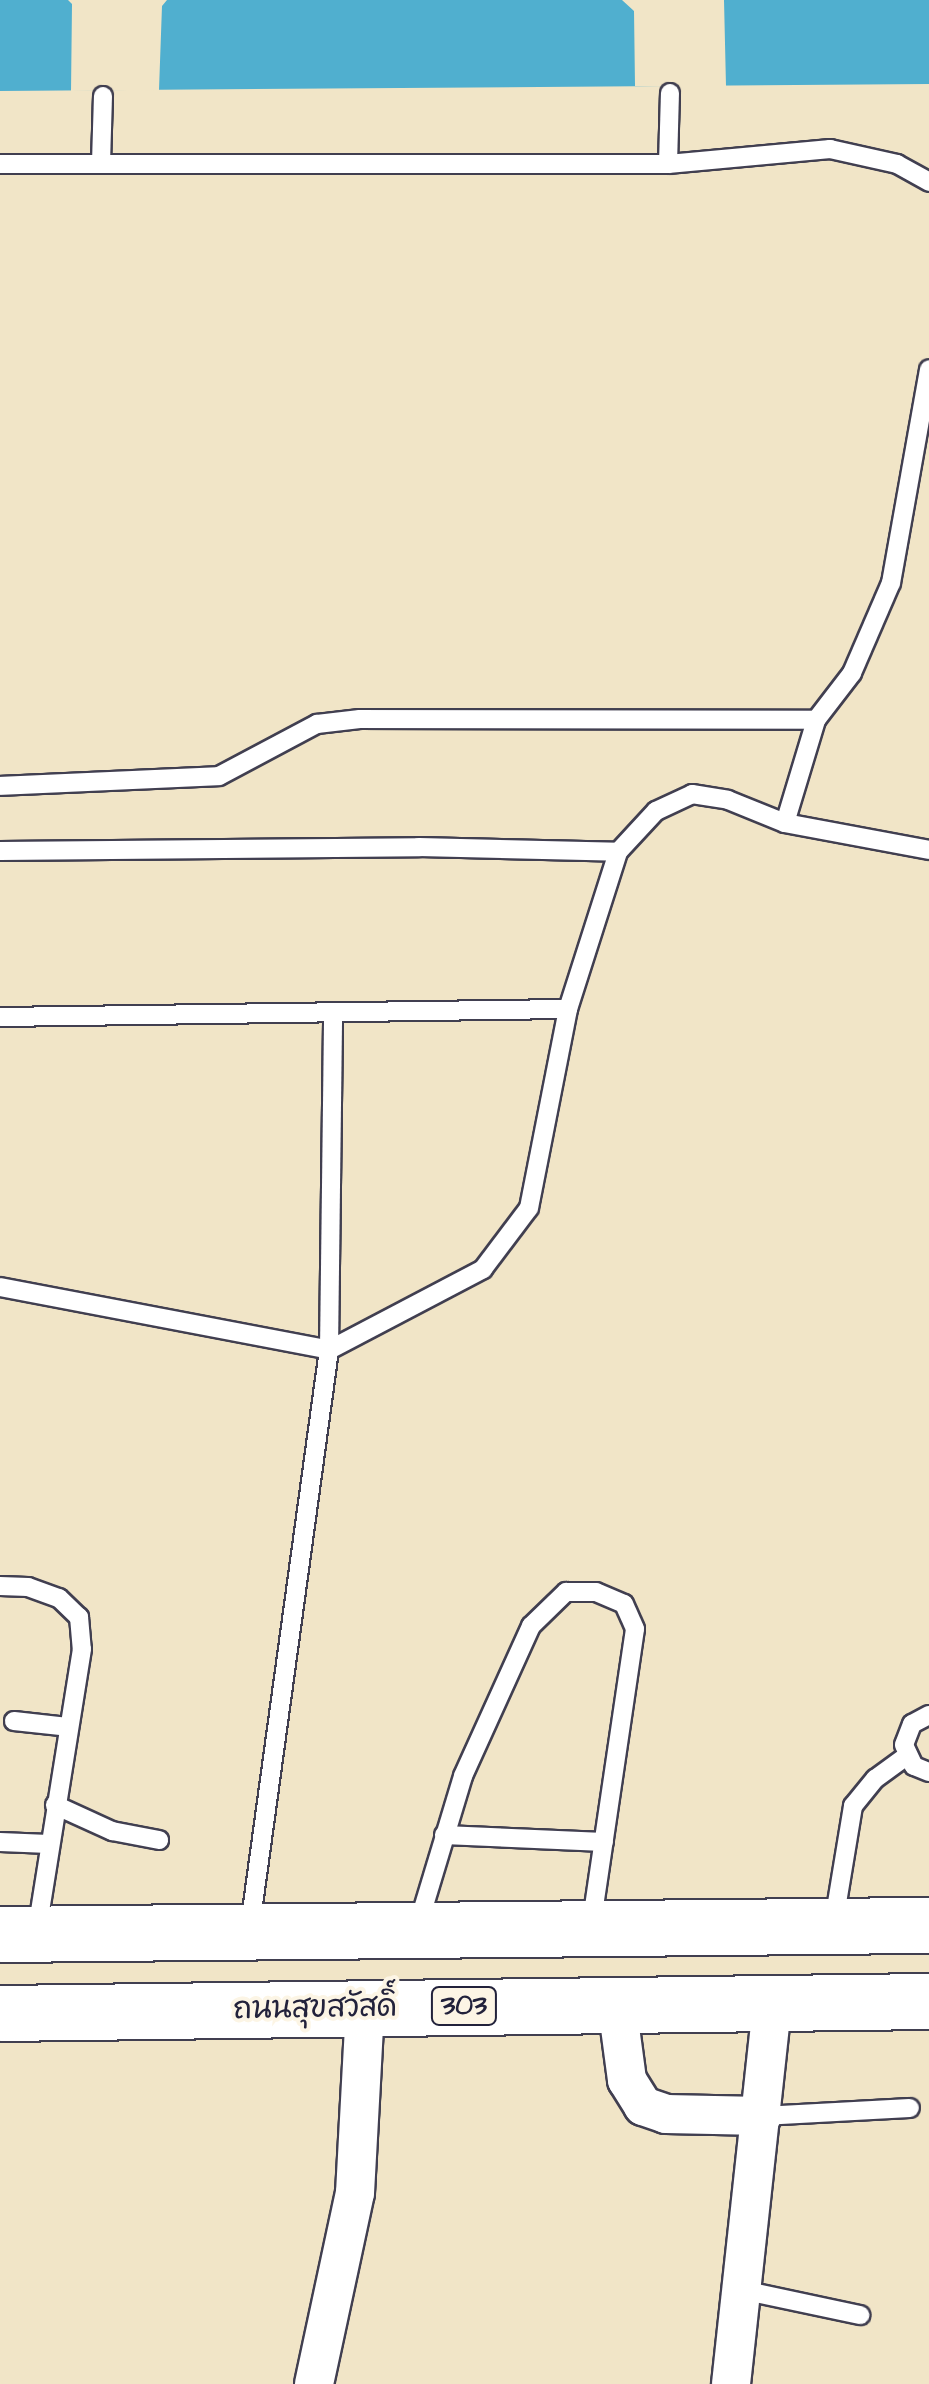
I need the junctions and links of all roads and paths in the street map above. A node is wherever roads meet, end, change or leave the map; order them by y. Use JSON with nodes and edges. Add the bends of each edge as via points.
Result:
{"nodes":[{"id":1,"x":670,"y":93,"type":"dead end"},
{"id":2,"x":103,"y":96,"type":"dead end"},
{"id":3,"x":100,"y":163,"type":"junction"},
{"id":4,"x":0,"y":164,"type":"edge"},
{"id":5,"x":668,"y":164,"type":"junction"},
{"id":6,"x":929,"y":182,"type":"edge"},
{"id":7,"x":929,"y":370,"type":"edge"},
{"id":8,"x":816,"y":720,"type":"junction"},
{"id":9,"x":0,"y":786,"type":"edge"},
{"id":10,"x":786,"y":823,"type":"junction"},
{"id":11,"x":929,"y":850,"type":"edge"},
{"id":12,"x":0,"y":851,"type":"edge"},
{"id":13,"x":618,"y":852,"type":"junction"},
{"id":14,"x":568,"y":1008,"type":"junction"},
{"id":15,"x":334,"y":1012,"type":"junction"},
{"id":16,"x":0,"y":1017,"type":"edge"},
{"id":17,"x":0,"y":1286,"type":"edge"},
{"id":18,"x":329,"y":1350,"type":"junction"},
{"id":19,"x":0,"y":1586,"type":"edge"},
{"id":20,"x":929,"y":1715,"type":"edge"},
{"id":21,"x":14,"y":1720,"type":"dead end"},
{"id":22,"x":68,"y":1727,"type":"junction"},
{"id":23,"x":907,"y":1756,"type":"junction"},
{"id":24,"x":929,"y":1772,"type":"edge"},
{"id":25,"x":55,"y":1806,"type":"junction"},
{"id":26,"x":444,"y":1835,"type":"junction"},
{"id":27,"x":160,"y":1840,"type":"dead end"},
{"id":28,"x":0,"y":1842,"type":"edge"},
{"id":29,"x":604,"y":1842,"type":"junction"},
{"id":30,"x":49,"y":1844,"type":"junction"},
{"id":31,"x":929,"y":1925,"type":"edge"},
{"id":32,"x":833,"y":1926,"type":"junction"},
{"id":33,"x":591,"y":1930,"type":"junction"},
{"id":34,"x":416,"y":1932,"type":"junction"},
{"id":35,"x":18,"y":1934,"type":"edge"},
{"id":36,"x":250,"y":1934,"type":"junction"},
{"id":37,"x":929,"y":2001,"type":"edge"},
{"id":38,"x":772,"y":2004,"type":"junction"},
{"id":39,"x":617,"y":2005,"type":"junction"},
{"id":40,"x":365,"y":2006,"type":"junction"},
{"id":41,"x":0,"y":2013,"type":"edge"},
{"id":42,"x":910,"y":2108,"type":"dead end"},
{"id":43,"x":762,"y":2116,"type":"junction"},
{"id":44,"x":742,"y":2290,"type":"junction"},
{"id":45,"x":860,"y":2314,"type":"dead end"},
{"id":46,"x":314,"y":2384,"type":"edge"},
{"id":47,"x":732,"y":2384,"type":"edge"}],
"edges":[{"from":1,"to":5,"type":"lane"},
{"from":2,"to":3,"type":"lane"},
{"from":3,"to":4,"type":"lane"},
{"from":3,"to":5,"type":"lane"},
{"from":5,"to":6,"type":"lane","via":[[830,150],[897,164]]},
{"from":7,"to":8,"type":"lane","via":[[891,583],[852,672]]},
{"from":8,"to":9,"type":"lane","via":[[360,719],[316,724],[219,776]]},
{"from":8,"to":10,"type":"lane"},
{"from":10,"to":11,"type":"lane"},
{"from":10,"to":13,"type":"lane","via":[[692,794],[656,811]]},
{"from":12,"to":13,"type":"lane","via":[[419,846]]},
{"from":13,"to":14,"type":"lane"},
{"from":14,"to":15,"type":"lane"},
{"from":14,"to":18,"type":"lane","via":[[529,1208],[483,1269]]},
{"from":15,"to":16,"type":"lane"},
{"from":15,"to":18,"type":"lane"},
{"from":17,"to":18,"type":"lane"},
{"from":18,"to":36,"type":"lane"},
{"from":19,"to":22,"type":"lane","via":[[28,1586],[59,1598],[78,1617],[82,1649]]},
{"from":20,"to":23,"type":"lane","via":[[906,1733]]},
{"from":21,"to":22,"type":"lane"},
{"from":22,"to":25,"type":"lane"},
{"from":23,"to":24,"type":"lane"},
{"from":23,"to":32,"type":"lane","via":[[853,1806]]},
{"from":25,"to":27,"type":"lane","via":[[112,1831]]},
{"from":25,"to":30,"type":"lane"},
{"from":26,"to":29,"type":"lane"},
{"from":26,"to":29,"type":"lane","via":[[463,1776],[531,1626],[566,1592],[596,1592],[624,1604],[635,1629]]},
{"from":26,"to":34,"type":"lane"},
{"from":28,"to":30,"type":"lane"},
{"from":29,"to":33,"type":"lane"},
{"from":30,"to":35,"type":"lane"},
{"from":31,"to":32,"type":"main road"},
{"from":32,"to":33,"type":"main road"},
{"from":33,"to":34,"type":"main road"},
{"from":34,"to":36,"type":"main road"},
{"from":35,"to":36,"type":"main road"},
{"from":37,"to":38,"type":"main road","name":"ถนนสุขสวัสดิ์","number":"303"},
{"from":38,"to":39,"type":"main road","name":"ถนนสุขสวัสดิ์","number":"303"},
{"from":38,"to":43,"type":"street"},
{"from":39,"to":40,"type":"main road","name":"ถนนสุขสวัสดิ์","number":"303"},
{"from":39,"to":43,"type":"street","via":[[627,2080],[643,2106],[666,2114]]},
{"from":40,"to":41,"type":"main road","name":"ถนนสุขสวัสดิ์","number":"303"},
{"from":40,"to":46,"type":"street","via":[[355,2193]]},
{"from":42,"to":43,"type":"lane"},
{"from":43,"to":44,"type":"street"},
{"from":44,"to":45,"type":"lane"},
{"from":44,"to":47,"type":"street"}]}
